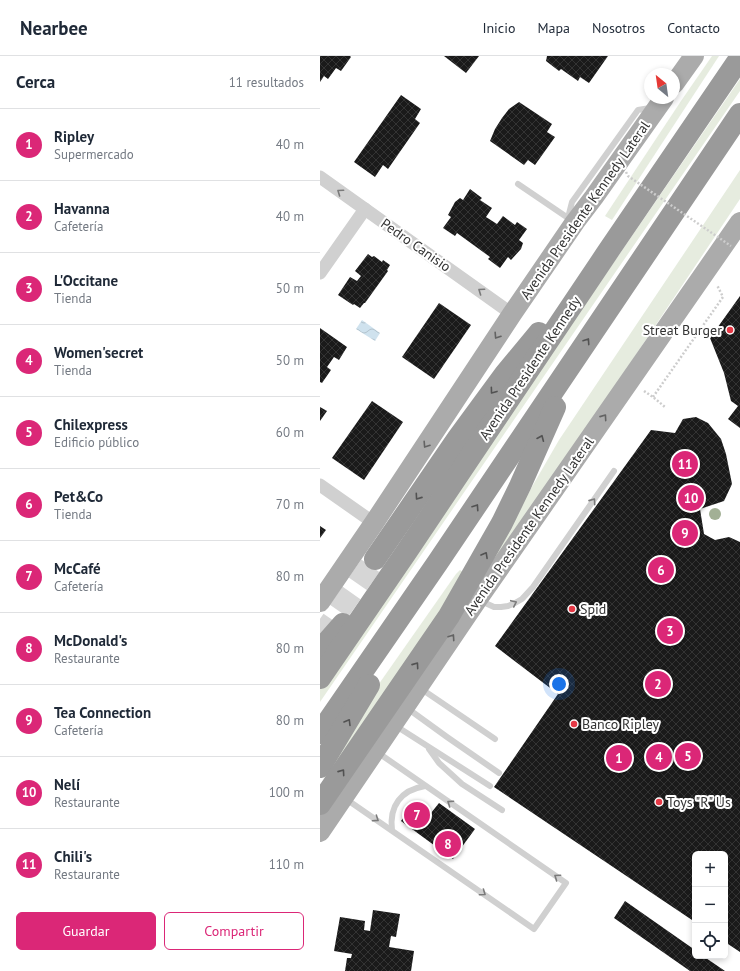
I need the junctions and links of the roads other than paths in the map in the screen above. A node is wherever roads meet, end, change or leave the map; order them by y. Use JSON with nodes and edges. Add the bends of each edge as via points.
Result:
{"nodes":[{"id":1,"x":688,"y":58,"type":"edge"},
{"id":2,"x":740,"y":58,"type":"edge"},
{"id":3,"x":680,"y":73,"type":"edge"},
{"id":4,"x":660,"y":104,"type":"edge"},
{"id":5,"x":736,"y":120,"type":"edge"},
{"id":6,"x":320,"y":177,"type":"edge"},
{"id":7,"x":518,"y":184,"type":"dead end"},
{"id":8,"x":365,"y":209,"type":"junction"},
{"id":9,"x":571,"y":220,"type":"junction"},
{"id":10,"x":740,"y":222,"type":"edge"},
{"id":11,"x":607,"y":253,"type":"junction"},
{"id":12,"x":320,"y":273,"type":"edge"},
{"id":13,"x":512,"y":314,"type":"junction"},
{"id":14,"x":575,"y":358,"type":"junction"},
{"id":15,"x":614,"y":471,"type":"dead end"},
{"id":16,"x":320,"y":484,"type":"edge"},
{"id":17,"x":374,"y":523,"type":"junction"},
{"id":18,"x":407,"y":551,"type":"junction"},
{"id":19,"x":375,"y":559,"type":"tunnel mouth"},
{"id":20,"x":438,"y":562,"type":"junction"},
{"id":21,"x":478,"y":599,"type":"junction"},
{"id":22,"x":320,"y":602,"type":"edge"},
{"id":23,"x":320,"y":650,"type":"edge"},
{"id":24,"x":320,"y":678,"type":"edge"},
{"id":25,"x":418,"y":687,"type":"junction"},
{"id":26,"x":405,"y":707,"type":"junction"},
{"id":27,"x":393,"y":724,"type":"junction"},
{"id":28,"x":320,"y":733,"type":"edge"},
{"id":29,"x":495,"y":739,"type":"dead end"},
{"id":30,"x":425,"y":744,"type":"junction"},
{"id":31,"x":375,"y":750,"type":"junction"},
{"id":32,"x":320,"y":767,"type":"edge"},
{"id":33,"x":499,"y":772,"type":"dead end"},
{"id":34,"x":425,"y":786,"type":"junction"},
{"id":35,"x":490,"y":786,"type":"dead end"},
{"id":36,"x":344,"y":797,"type":"junction"},
{"id":37,"x":320,"y":804,"type":"edge"},
{"id":38,"x":502,"y":810,"type":"dead end"},
{"id":39,"x":392,"y":830,"type":"junction"},
{"id":40,"x":320,"y":832,"type":"edge"}],
"edges":[{"from":1,"to":3,"type":"main road"},
{"from":2,"to":11,"type":"highway","name":"Avenida Presidente Kennedy"},
{"from":4,"to":9,"type":"main road","name":"Avenida Presidente Kennedy Lateral","via":[[594,197]]},
{"from":14,"to":5,"type":"highway","one_way":true},
{"from":8,"to":6,"type":"street","name":"Pedro Canisio","one_way":true},
{"from":7,"to":9,"type":"lane"},
{"from":8,"to":12,"type":"street"},
{"from":13,"to":8,"type":"street","name":"Pedro Canisio","one_way":true},
{"from":9,"to":13,"type":"main road","name":"Avenida Presidente Kennedy Lateral"},
{"from":21,"to":10,"type":"main road","name":"Avenida Presidente Kennedy Lateral","one_way":true},
{"from":11,"to":18,"type":"highway","name":"Avenida Presidente Kennedy"},
{"from":11,"to":19,"type":"highway","one_way":true,"via":[[504,374]]},
{"from":13,"to":17,"type":"main road","name":"Avenida Presidente Kennedy Lateral","one_way":true},
{"from":20,"to":14,"type":"highway","one_way":true},
{"from":37,"to":14,"type":"highway","one_way":true,"via":[[449,616],[484,556],[520,486]]},
{"from":21,"to":15,"type":"lane","one_way":true,"via":[[494,607],[522,599]]},
{"from":16,"to":17,"type":"street"},
{"from":17,"to":22,"type":"main road","name":"Avenida Presidente Kennedy Lateral"},
{"from":18,"to":23,"type":"highway"},
{"from":18,"to":24,"type":"highway","name":"Avenida Presidente Kennedy"},
{"from":20,"to":28,"type":"highway"},
{"from":32,"to":20,"type":"highway","one_way":true},
{"from":25,"to":21,"type":"main road","name":"Avenida Presidente Kennedy Lateral","one_way":true},
{"from":25,"to":26,"type":"main road","name":"Avenida Presidente Kennedy Lateral"},
{"from":25,"to":29,"type":"lane"},
{"from":26,"to":27,"type":"main road","name":"Avenida Presidente Kennedy Lateral"},
{"from":26,"to":33,"type":"lane"},
{"from":27,"to":30,"type":"lane"},
{"from":27,"to":31,"type":"main road","name":"Avenida Presidente Kennedy Lateral"},
{"from":30,"to":35,"type":"lane"},
{"from":30,"to":38,"type":"lane","via":[[439,763],[462,784]]},
{"from":31,"to":34,"type":"lane"},
{"from":31,"to":36,"type":"main road","name":"Avenida Presidente Kennedy Lateral"},
{"from":34,"to":39,"type":"lane","via":[[404,794],[394,806]]},
{"from":39,"to":34,"type":"lane","one_way":true,"via":[[534,929],[566,883]]},
{"from":36,"to":39,"type":"lane","one_way":true},
{"from":36,"to":40,"type":"main road","name":"Avenida Presidente Kennedy Lateral"}]}
